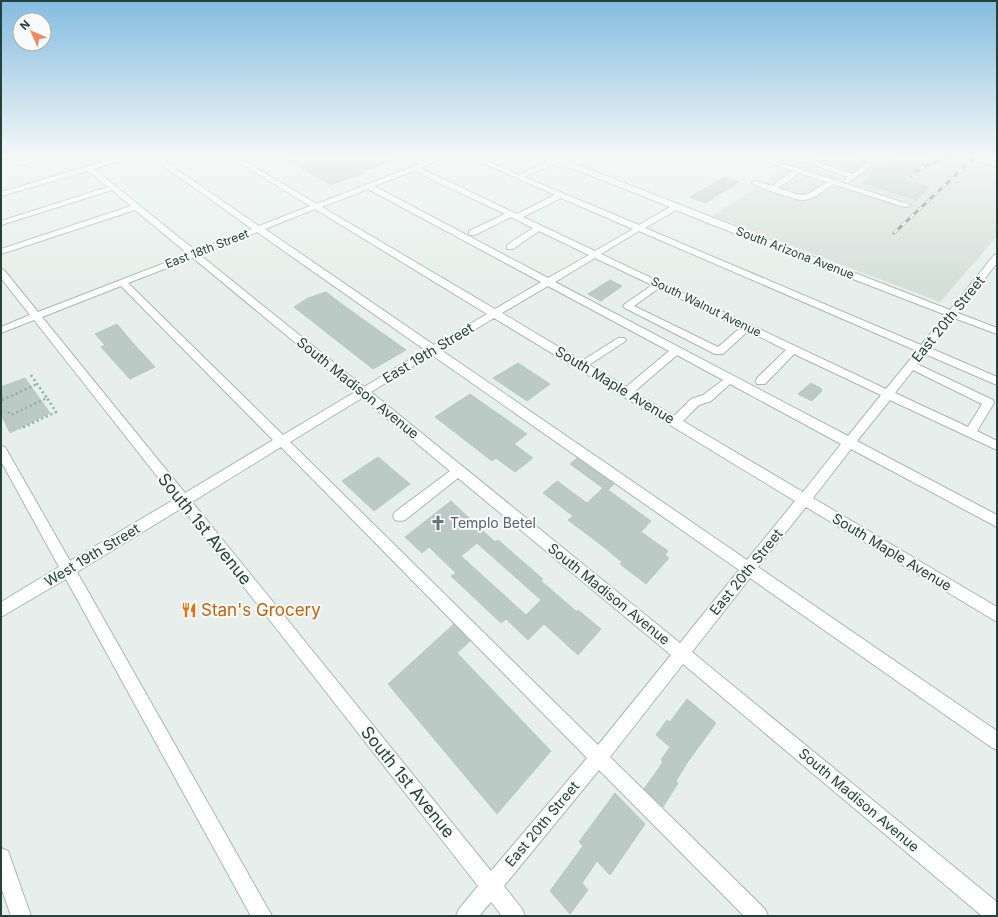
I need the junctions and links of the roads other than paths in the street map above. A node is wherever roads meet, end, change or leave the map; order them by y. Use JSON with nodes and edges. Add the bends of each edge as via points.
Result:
{"nodes":[{"id":1,"x":78,"y":199,"type":"edge"},
{"id":2,"x":126,"y":199,"type":"edge"},
{"id":3,"x":215,"y":199,"type":"edge"},
{"id":4,"x":304,"y":199,"type":"edge"},
{"id":5,"x":335,"y":199,"type":"edge"},
{"id":6,"x":392,"y":199,"type":"edge"},
{"id":7,"x":478,"y":199,"type":"edge"},
{"id":8,"x":553,"y":199,"type":"edge"},
{"id":9,"x":570,"y":199,"type":"edge"},
{"id":10,"x":655,"y":199,"type":"edge"},
{"id":11,"x":888,"y":199,"type":"edge"},
{"id":12,"x":907,"y":205,"type":"dead end"},
{"id":13,"x":316,"y":206,"type":"junction"},
{"id":14,"x":136,"y":207,"type":"junction"},
{"id":15,"x":675,"y":207,"type":"junction"},
{"id":16,"x":514,"y":216,"type":"junction"},
{"id":17,"x":1,"y":223,"type":"edge"},
{"id":18,"x":538,"y":227,"type":"junction"},
{"id":19,"x":258,"y":229,"type":"junction"},
{"id":20,"x":638,"y":229,"type":"junction"},
{"id":21,"x":472,"y":234,"type":"dead end"},
{"id":22,"x":510,"y":246,"type":"dead end"},
{"id":23,"x":1,"y":252,"type":"edge"},
{"id":24,"x":194,"y":254,"type":"junction"},
{"id":25,"x":595,"y":254,"type":"junction"},
{"id":26,"x":997,"y":257,"type":"edge"},
{"id":27,"x":1,"y":272,"type":"edge"},
{"id":28,"x":122,"y":282,"type":"junction"},
{"id":29,"x":548,"y":282,"type":"junction"},
{"id":30,"x":659,"y":284,"type":"junction"},
{"id":31,"x":494,"y":313,"type":"junction"},
{"id":32,"x":952,"y":314,"type":"junction"},
{"id":33,"x":37,"y":316,"type":"junction"},
{"id":34,"x":747,"y":327,"type":"junction"},
{"id":35,"x":1,"y":330,"type":"edge"},
{"id":36,"x":997,"y":332,"type":"edge"},
{"id":37,"x":621,"y":340,"type":"dead end"},
{"id":38,"x":794,"y":349,"type":"junction"},
{"id":39,"x":923,"y":349,"type":"junction"},
{"id":40,"x":433,"y":350,"type":"junction"},
{"id":41,"x":674,"y":353,"type":"dead end"},
{"id":42,"x":910,"y":365,"type":"junction"},
{"id":43,"x":581,"y":366,"type":"junction"},
{"id":44,"x":761,"y":381,"type":"dead end"},
{"id":45,"x":997,"y":381,"type":"edge"},
{"id":46,"x":725,"y":383,"type":"dead end"},
{"id":47,"x":363,"y":392,"type":"junction"},
{"id":48,"x":626,"y":393,"type":"junction"},
{"id":49,"x":888,"y":394,"type":"junction"},
{"id":50,"x":675,"y":422,"type":"junction"},
{"id":51,"x":970,"y":433,"type":"junction"},
{"id":52,"x":281,"y":441,"type":"junction"},
{"id":53,"x":849,"y":442,"type":"junction"},
{"id":54,"x":997,"y":446,"type":"edge"},
{"id":55,"x":1,"y":450,"type":"edge"},
{"id":56,"x":459,"y":471,"type":"junction"},
{"id":57,"x":804,"y":499,"type":"junction"},
{"id":58,"x":182,"y":501,"type":"junction"},
{"id":59,"x":400,"y":516,"type":"dead end"},
{"id":60,"x":997,"y":521,"type":"edge"},
{"id":61,"x":68,"y":569,"type":"junction"},
{"id":62,"x":748,"y":569,"type":"junction"},
{"id":63,"x":1,"y":610,"type":"edge"},
{"id":64,"x":997,"y":615,"type":"edge"},
{"id":65,"x":681,"y":653,"type":"junction"},
{"id":66,"x":997,"y":741,"type":"edge"},
{"id":67,"x":598,"y":757,"type":"junction"},
{"id":68,"x":1,"y":858,"type":"edge"},
{"id":69,"x":491,"y":885,"type":"junction"},
{"id":70,"x":997,"y":914,"type":"edge"},
{"id":71,"x":21,"y":916,"type":"edge"},
{"id":72,"x":262,"y":916,"type":"edge"},
{"id":73,"x":466,"y":916,"type":"edge"},
{"id":74,"x":515,"y":916,"type":"edge"},
{"id":75,"x":758,"y":916,"type":"edge"}],
"edges":[{"from":1,"to":17,"type":"street"},
{"from":2,"to":14,"type":"street","name":"South Madison Avenue"},
{"from":3,"to":19,"type":"street"},
{"from":4,"to":13,"type":"street","name":"South Maple Avenue"},
{"from":5,"to":13,"type":"street","name":"East 18th Street"},
{"from":6,"to":29,"type":"street"},
{"from":7,"to":16,"type":"street","name":"South Walnut Avenue"},
{"from":8,"to":16,"type":"street"},
{"from":9,"to":20,"type":"street"},
{"from":10,"to":15,"type":"street","name":"South Arizona Avenue"},
{"from":11,"to":12,"type":"street"},
{"from":13,"to":19,"type":"street","name":"East 18th Street"},
{"from":13,"to":31,"type":"street","name":"South Maple Avenue"},
{"from":14,"to":23,"type":"street"},
{"from":14,"to":24,"type":"street","name":"South Madison Avenue"},
{"from":15,"to":20,"type":"street","name":"East 19th Street"},
{"from":15,"to":32,"type":"street","name":"South Arizona Avenue"},
{"from":16,"to":18,"type":"street","name":"South Walnut Avenue"},
{"from":16,"to":21,"type":"street"},
{"from":18,"to":22,"type":"street"},
{"from":18,"to":25,"type":"street","name":"South Walnut Avenue"},
{"from":19,"to":24,"type":"street","name":"East 18th Street"},
{"from":19,"to":40,"type":"street"},
{"from":20,"to":25,"type":"street","name":"East 19th Street"},
{"from":20,"to":39,"type":"street"},
{"from":24,"to":28,"type":"street","name":"East 18th Street"},
{"from":24,"to":47,"type":"street","name":"South Madison Avenue"},
{"from":25,"to":29,"type":"street","name":"East 19th Street"},
{"from":25,"to":30,"type":"street","name":"South Walnut Avenue"},
{"from":26,"to":32,"type":"street","name":"East 20th Street"},
{"from":27,"to":33,"type":"street","name":"South 1st Avenue"},
{"from":28,"to":33,"type":"street","name":"East 18th Street"},
{"from":28,"to":52,"type":"street"},
{"from":29,"to":31,"type":"street","name":"East 19th Street"},
{"from":29,"to":53,"type":"street"},
{"from":30,"to":34,"type":"street","name":"South Walnut Avenue"},
{"from":30,"to":34,"type":"street","via":[[628,306],[719,352]]},
{"from":31,"to":40,"type":"street","name":"East 19th Street"},
{"from":31,"to":43,"type":"street","name":"South Maple Avenue"},
{"from":32,"to":36,"type":"street","name":"South Arizona Avenue"},
{"from":32,"to":39,"type":"street","name":"East 20th Street"},
{"from":33,"to":35,"type":"street","name":"East 18th Street"},
{"from":33,"to":58,"type":"street","name":"South 1st Avenue"},
{"from":34,"to":38,"type":"street","name":"South Walnut Avenue"},
{"from":37,"to":43,"type":"street"},
{"from":38,"to":44,"type":"street"},
{"from":38,"to":49,"type":"street","name":"South Walnut Avenue"},
{"from":39,"to":42,"type":"street","name":"East 20th Street"},
{"from":39,"to":45,"type":"street"},
{"from":40,"to":47,"type":"street","name":"East 19th Street"},
{"from":40,"to":62,"type":"street"},
{"from":41,"to":48,"type":"street"},
{"from":42,"to":49,"type":"street","name":"East 20th Street"},
{"from":42,"to":51,"type":"street","via":[[989,403]]},
{"from":43,"to":48,"type":"street","name":"South Maple Avenue"},
{"from":46,"to":50,"type":"street","via":[[707,398],[695,402]]},
{"from":47,"to":52,"type":"street","name":"East 19th Street"},
{"from":47,"to":56,"type":"street","name":"South Madison Avenue"},
{"from":48,"to":50,"type":"street","name":"South Maple Avenue"},
{"from":49,"to":51,"type":"street","name":"South Walnut Avenue"},
{"from":49,"to":53,"type":"street","name":"East 20th Street"},
{"from":50,"to":57,"type":"street","name":"South Maple Avenue"},
{"from":51,"to":54,"type":"street","name":"South Walnut Avenue"},
{"from":52,"to":58,"type":"street","name":"East 19th Street"},
{"from":52,"to":67,"type":"street"},
{"from":53,"to":57,"type":"street","name":"East 20th Street"},
{"from":53,"to":60,"type":"street"},
{"from":55,"to":61,"type":"street"},
{"from":56,"to":59,"type":"street"},
{"from":56,"to":65,"type":"street","name":"South Madison Avenue"},
{"from":57,"to":62,"type":"street","name":"East 20th Street"},
{"from":57,"to":64,"type":"street","name":"South Maple Avenue"},
{"from":58,"to":61,"type":"street","name":"West 19th Street"},
{"from":58,"to":69,"type":"street","name":"South 1st Avenue"},
{"from":61,"to":63,"type":"street","name":"West 19th Street"},
{"from":61,"to":72,"type":"street"},
{"from":62,"to":65,"type":"street","name":"East 20th Street"},
{"from":62,"to":66,"type":"street"},
{"from":65,"to":67,"type":"street","name":"East 20th Street"},
{"from":65,"to":70,"type":"street","name":"South Madison Avenue"},
{"from":67,"to":69,"type":"street","name":"East 20th Street"},
{"from":67,"to":75,"type":"street"},
{"from":68,"to":71,"type":"street"},
{"from":69,"to":73,"type":"street","name":"East 20th Street"},
{"from":69,"to":74,"type":"street","name":"South 1st Avenue"}]}
